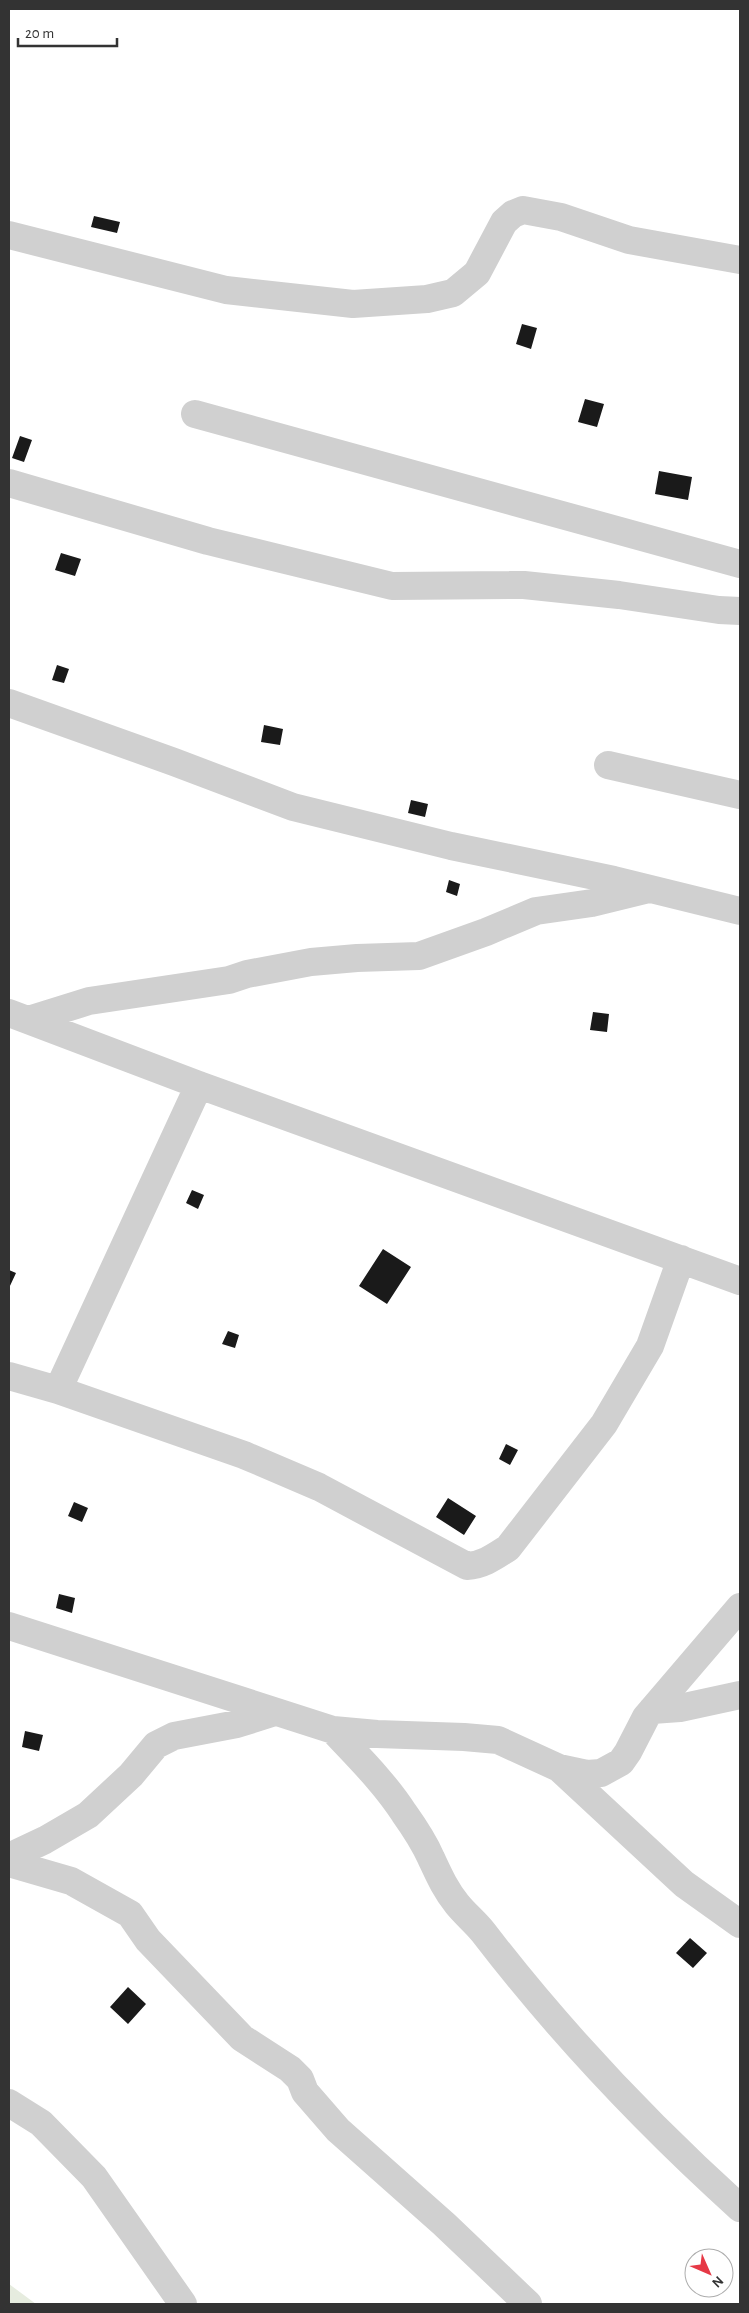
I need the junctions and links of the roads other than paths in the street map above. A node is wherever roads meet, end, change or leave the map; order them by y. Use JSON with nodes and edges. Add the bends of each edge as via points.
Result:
{"nodes":[{"id":1,"x":9,"y":235,"type":"edge"},
{"id":2,"x":740,"y":260,"type":"edge"},
{"id":3,"x":195,"y":414,"type":"dead end"},
{"id":4,"x":9,"y":483,"type":"edge"},
{"id":5,"x":740,"y":564,"type":"edge"},
{"id":6,"x":740,"y":611,"type":"edge"},
{"id":7,"x":9,"y":703,"type":"edge"},
{"id":8,"x":608,"y":765,"type":"dead end"},
{"id":9,"x":740,"y":795,"type":"edge"},
{"id":10,"x":648,"y":889,"type":"junction"},
{"id":11,"x":740,"y":911,"type":"edge"},
{"id":12,"x":14,"y":1016,"type":"edge"},
{"id":13,"x":199,"y":1085,"type":"junction"},
{"id":14,"x":681,"y":1259,"type":"junction"},
{"id":15,"x":740,"y":1281,"type":"edge"},
{"id":16,"x":9,"y":1376,"type":"edge"},
{"id":17,"x":58,"y":1390,"type":"junction"},
{"id":18,"x":740,"y":1607,"type":"edge"},
{"id":19,"x":9,"y":1626,"type":"edge"},
{"id":20,"x":740,"y":1695,"type":"edge"},
{"id":21,"x":652,"y":1710,"type":"junction"},
{"id":22,"x":276,"y":1712,"type":"junction"},
{"id":23,"x":332,"y":1730,"type":"junction"},
{"id":24,"x":559,"y":1768,"type":"junction"},
{"id":25,"x":9,"y":1857,"type":"edge"},
{"id":26,"x":9,"y":1863,"type":"edge"},
{"id":27,"x":740,"y":1924,"type":"edge"},
{"id":28,"x":9,"y":2103,"type":"edge"},
{"id":29,"x":740,"y":2208,"type":"edge"},
{"id":30,"x":183,"y":2304,"type":"edge"},
{"id":31,"x":528,"y":2304,"type":"edge"}],
"edges":[{"from":1,"to":2,"type":"street","via":[[226,290],[353,304],[426,299],[453,293],[477,273],[504,222],[524,210],[561,217],[629,240]]},
{"from":3,"to":5,"type":"street"},
{"from":4,"to":6,"type":"street","via":[[208,541],[392,586],[524,585]]},
{"from":7,"to":10,"type":"street","via":[[293,807]]},
{"from":8,"to":9,"type":"street"},
{"from":10,"to":11,"type":"street"},
{"from":10,"to":12,"type":"street","via":[[592,903],[536,911],[420,956],[311,962],[229,980]]},
{"from":12,"to":13,"type":"street"},
{"from":13,"to":14,"type":"street"},
{"from":13,"to":17,"type":"street"},
{"from":14,"to":15,"type":"street"},
{"from":14,"to":17,"type":"street","via":[[650,1346],[604,1424],[508,1548],[476,1566],[467,1566],[319,1487],[244,1455]]},
{"from":16,"to":17,"type":"street"},
{"from":18,"to":21,"type":"street"},
{"from":19,"to":22,"type":"street"},
{"from":20,"to":21,"type":"street","via":[[680,1708]]},
{"from":21,"to":24,"type":"street","via":[[628,1752],[612,1768],[602,1773],[587,1774]]},
{"from":22,"to":23,"type":"street"},
{"from":22,"to":25,"type":"street","via":[[237,1724],[174,1736],[156,1745],[131,1775],[88,1816]]},
{"from":23,"to":24,"type":"street","via":[[498,1740]]},
{"from":23,"to":29,"type":"street","via":[[403,1811],[443,1885],[496,1952],[581,2051],[692,2165]]},
{"from":24,"to":27,"type":"street","via":[[684,1884]]},
{"from":26,"to":31,"type":"street","via":[[71,1881],[130,1914],[148,1940],[242,2038],[290,2069],[338,2130]]},
{"from":28,"to":30,"type":"street","via":[[41,2123],[94,2176]]}]}
